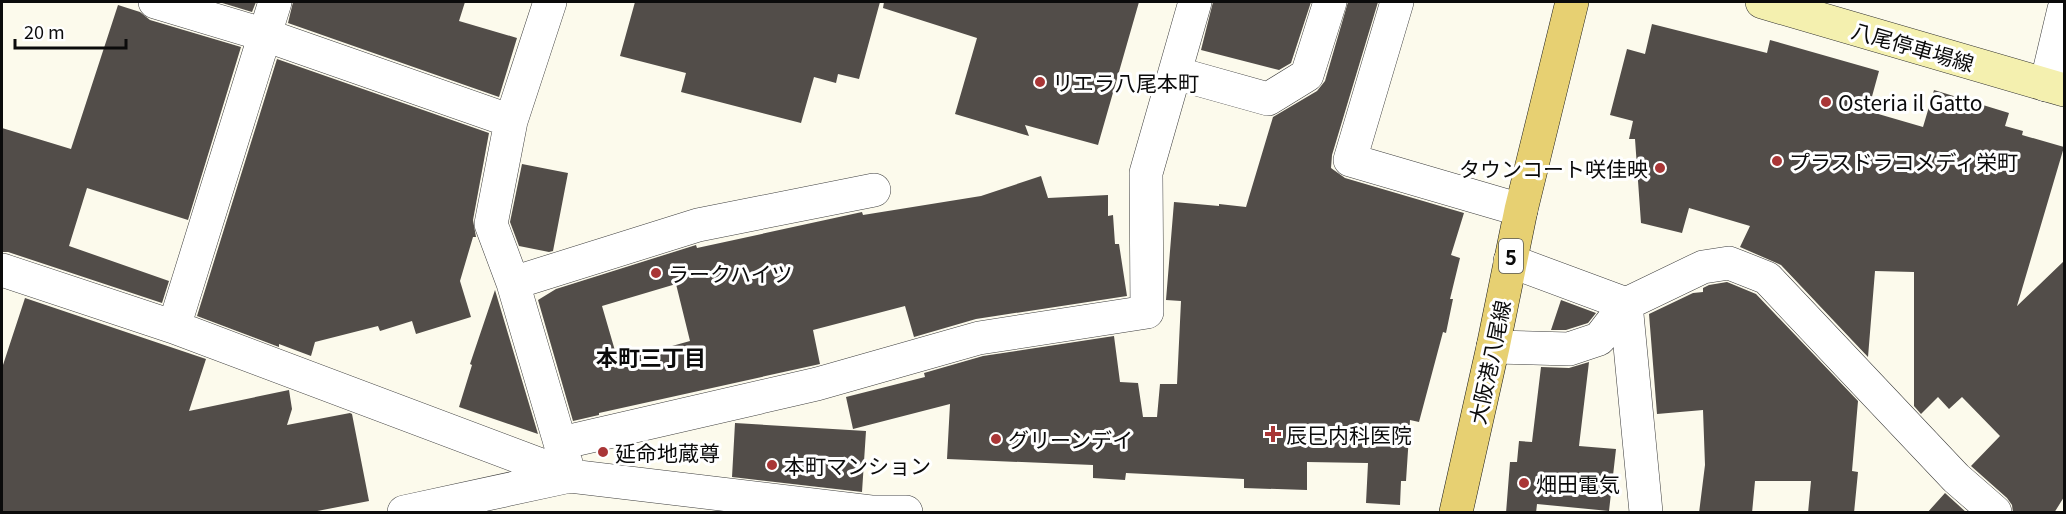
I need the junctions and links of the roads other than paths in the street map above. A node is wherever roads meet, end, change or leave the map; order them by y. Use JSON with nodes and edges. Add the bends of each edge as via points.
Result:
{"nodes":[{"id":1,"x":155,"y":2,"type":"edge"},
{"id":2,"x":275,"y":2,"type":"edge"},
{"id":3,"x":550,"y":2,"type":"edge"},
{"id":4,"x":1195,"y":2,"type":"edge"},
{"id":5,"x":1330,"y":2,"type":"edge"},
{"id":6,"x":1397,"y":2,"type":"edge"},
{"id":7,"x":1572,"y":2,"type":"edge"},
{"id":8,"x":1762,"y":2,"type":"edge"},
{"id":9,"x":2064,"y":9,"type":"edge"},
{"id":10,"x":265,"y":35,"type":"junction"},
{"id":11,"x":1175,"y":73,"type":"junction"},
{"id":12,"x":2055,"y":87,"type":"edge"},
{"id":13,"x":511,"y":121,"type":"junction"},
{"id":14,"x":874,"y":190,"type":"dead end"},
{"id":15,"x":1521,"y":210,"type":"junction"},
{"id":16,"x":1510,"y":261,"type":"junction"},
{"id":17,"x":2,"y":270,"type":"edge"},
{"id":18,"x":513,"y":283,"type":"junction"},
{"id":19,"x":1626,"y":304,"type":"junction"},
{"id":20,"x":174,"y":327,"type":"junction"},
{"id":21,"x":1494,"y":347,"type":"junction"},
{"id":22,"x":561,"y":443,"type":"junction"},
{"id":23,"x":570,"y":476,"type":"junction"},
{"id":24,"x":871,"y":512,"type":"edge"},
{"id":25,"x":404,"y":513,"type":"edge"},
{"id":26,"x":906,"y":513,"type":"edge"},
{"id":27,"x":1456,"y":513,"type":"edge"},
{"id":28,"x":1646,"y":513,"type":"edge"},
{"id":29,"x":1995,"y":513,"type":"edge"}],
"edges":[{"from":1,"to":10,"type":"street"},
{"from":2,"to":10,"type":"street"},
{"from":3,"to":13,"type":"street"},
{"from":4,"to":11,"type":"street"},
{"from":5,"to":11,"type":"street","via":[[1307,75],[1268,99]]},
{"from":6,"to":15,"type":"street","via":[[1350,160]]},
{"from":7,"to":15,"type":"main road","name":"大阪港八尾線","number":"5"},
{"from":8,"to":12,"type":"main road","name":"八尾停車場線"},
{"from":9,"to":12,"type":"street"},
{"from":10,"to":13,"type":"street"},
{"from":10,"to":20,"type":"street"},
{"from":11,"to":22,"type":"street","via":[[1146,173],[1147,312],[979,338],[817,384]]},
{"from":13,"to":18,"type":"street","via":[[491,224]]},
{"from":14,"to":18,"type":"street","via":[[698,225]]},
{"from":15,"to":16,"type":"main road","name":"大阪港八尾線","number":"5"},
{"from":16,"to":19,"type":"street"},
{"from":16,"to":21,"type":"main road","name":"大阪港八尾線","number":"5"},
{"from":17,"to":20,"type":"street"},
{"from":18,"to":22,"type":"street"},
{"from":19,"to":21,"type":"street","via":[[1599,339],[1579,346]]},
{"from":19,"to":28,"type":"street"},
{"from":19,"to":29,"type":"street","via":[[1703,267],[1729,264],[1767,278],[1956,478]]},
{"from":20,"to":23,"type":"street"},
{"from":21,"to":27,"type":"main road","name":"大阪港八尾線","number":"5"},
{"from":22,"to":23,"type":"street"},
{"from":23,"to":24,"type":"street"},
{"from":23,"to":25,"type":"street"},
{"from":24,"to":26,"type":"street"}]}
